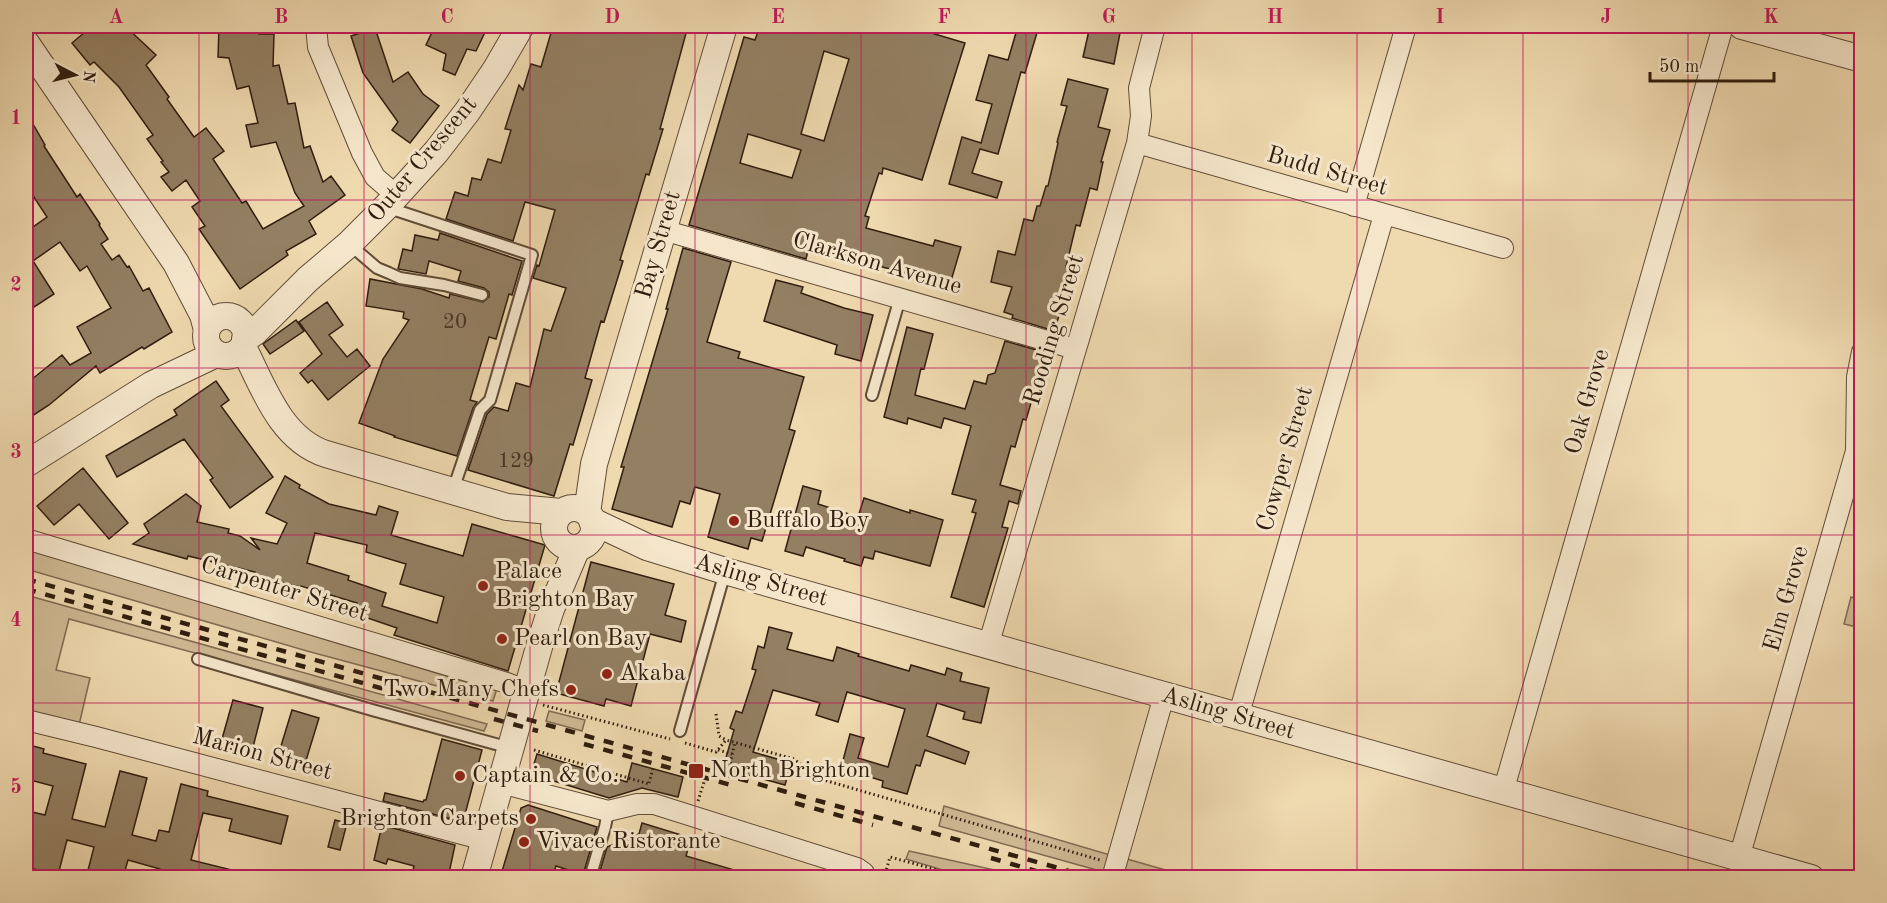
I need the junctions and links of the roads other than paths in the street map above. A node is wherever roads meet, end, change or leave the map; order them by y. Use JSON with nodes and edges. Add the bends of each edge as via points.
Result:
{"nodes":[{"id":1,"x":316,"y":26,"type":"edge"},
{"id":2,"x":521,"y":26,"type":"edge"},
{"id":3,"x":724,"y":26,"type":"edge"},
{"id":4,"x":1155,"y":26,"type":"edge"},
{"id":5,"x":1406,"y":26,"type":"edge"},
{"id":6,"x":1723,"y":26,"type":"edge"},
{"id":7,"x":1742,"y":26,"type":"edge"},
{"id":8,"x":26,"y":43,"type":"edge"},
{"id":9,"x":1862,"y":59,"type":"edge"},
{"id":10,"x":1137,"y":143,"type":"junction"},
{"id":11,"x":392,"y":201,"type":"junction"},
{"id":12,"x":1354,"y":206,"type":"junction"},
{"id":13,"x":1383,"y":215,"type":"junction"},
{"id":14,"x":663,"y":230,"type":"junction"},
{"id":15,"x":349,"y":244,"type":"junction"},
{"id":16,"x":1503,"y":248,"type":"dead end"},
{"id":17,"x":482,"y":296,"type":"dead end"},
{"id":18,"x":900,"y":298,"type":"junction"},
{"id":19,"x":226,"y":337,"type":"junction"},
{"id":20,"x":1075,"y":349,"type":"junction"},
{"id":21,"x":1862,"y":352,"type":"edge"},
{"id":22,"x":872,"y":395,"type":"dead end"},
{"id":23,"x":26,"y":464,"type":"edge"},
{"id":24,"x":453,"y":491,"type":"junction"},
{"id":25,"x":574,"y":527,"type":"junction"},
{"id":26,"x":26,"y":539,"type":"edge"},
{"id":27,"x":725,"y":571,"type":"junction"},
{"id":28,"x":988,"y":646,"type":"junction"},
{"id":29,"x":198,"y":659,"type":"dead end"},
{"id":30,"x":525,"y":695,"type":"junction"},
{"id":31,"x":1164,"y":696,"type":"junction"},
{"id":32,"x":1238,"y":717,"type":"junction"},
{"id":33,"x":26,"y":720,"type":"edge"},
{"id":34,"x":680,"y":731,"type":"dead end"},
{"id":35,"x":522,"y":749,"type":"junction"},
{"id":36,"x":501,"y":783,"type":"junction"},
{"id":37,"x":1503,"y":792,"type":"junction"},
{"id":38,"x":608,"y":811,"type":"junction"},
{"id":39,"x":485,"y":840,"type":"junction"},
{"id":40,"x":1739,"y":858,"type":"junction"},
{"id":41,"x":1116,"y":866,"type":"edge"},
{"id":42,"x":474,"y":878,"type":"edge"},
{"id":43,"x":591,"y":878,"type":"edge"},
{"id":44,"x":865,"y":878,"type":"edge"},
{"id":45,"x":1811,"y":878,"type":"edge"}],
"edges":[{"from":1,"to":11,"type":"street","via":[[318,46],[362,153]]},
{"from":2,"to":11,"type":"street","name":"Outer Crescent","via":[[467,112]]},
{"from":3,"to":14,"type":"street","name":"Bay Street"},
{"from":4,"to":10,"type":"street","name":"Rooding Street","via":[[1139,88],[1141,116]]},
{"from":5,"to":12,"type":"street"},
{"from":6,"to":37,"type":"street","name":"Oak Grove"},
{"from":7,"to":9,"type":"street"},
{"from":8,"to":19,"type":"street","via":[[176,262],[203,315]]},
{"from":10,"to":12,"type":"street","name":"Budd Street"},
{"from":10,"to":20,"type":"street","name":"Rooding Street"},
{"from":11,"to":15,"type":"street","name":"Outer Crescent"},
{"from":11,"to":24,"type":"lane","via":[[532,255],[490,400],[480,410]]},
{"from":12,"to":13,"type":"street","name":"Budd Street"},
{"from":13,"to":16,"type":"street","name":"Budd Street"},
{"from":13,"to":32,"type":"street","name":"Cowper Street"},
{"from":14,"to":18,"type":"street","name":"Clarkson Avenue"},
{"from":14,"to":25,"type":"street","name":"Bay Street"},
{"from":15,"to":17,"type":"lane","via":[[377,268],[400,278]]},
{"from":15,"to":19,"type":"street","name":"Outer Crescent","via":[[308,279],[258,309]]},
{"from":18,"to":20,"type":"street","name":"Clarkson Avenue"},
{"from":18,"to":22,"type":"lane"},
{"from":19,"to":23,"type":"street","name":"Outer Crescent"},
{"from":19,"to":24,"type":"street","via":[[299,440],[310,448]]},
{"from":20,"to":28,"type":"street","name":"Rooding Street"},
{"from":21,"to":40,"type":"street","name":"Elm Grove","via":[[1853,462]]},
{"from":24,"to":25,"type":"street"},
{"from":25,"to":27,"type":"street","name":"Asling Street"},
{"from":25,"to":30,"type":"street","name":"Bay Street"},
{"from":26,"to":30,"type":"street","name":"Carpenter Street","via":[[507,683]]},
{"from":27,"to":28,"type":"street","name":"Asling Street"},
{"from":27,"to":34,"type":"lane"},
{"from":28,"to":31,"type":"street","name":"Asling Street"},
{"from":29,"to":35,"type":"lane"},
{"from":30,"to":35,"type":"street","name":"Bay Street"},
{"from":31,"to":32,"type":"street","name":"Asling Street"},
{"from":31,"to":41,"type":"street"},
{"from":32,"to":37,"type":"street","name":"Asling Street"},
{"from":33,"to":39,"type":"street","name":"Marion Street"},
{"from":35,"to":36,"type":"street","name":"Bay Street"},
{"from":36,"to":38,"type":"street"},
{"from":36,"to":39,"type":"street","name":"Bay Street"},
{"from":37,"to":40,"type":"street","name":"Asling Street"},
{"from":38,"to":43,"type":"lane"},
{"from":38,"to":44,"type":"street","via":[[654,804],[857,868]]},
{"from":39,"to":42,"type":"street","name":"Bay Street"},
{"from":40,"to":45,"type":"street","name":"Asling Street"}]}
